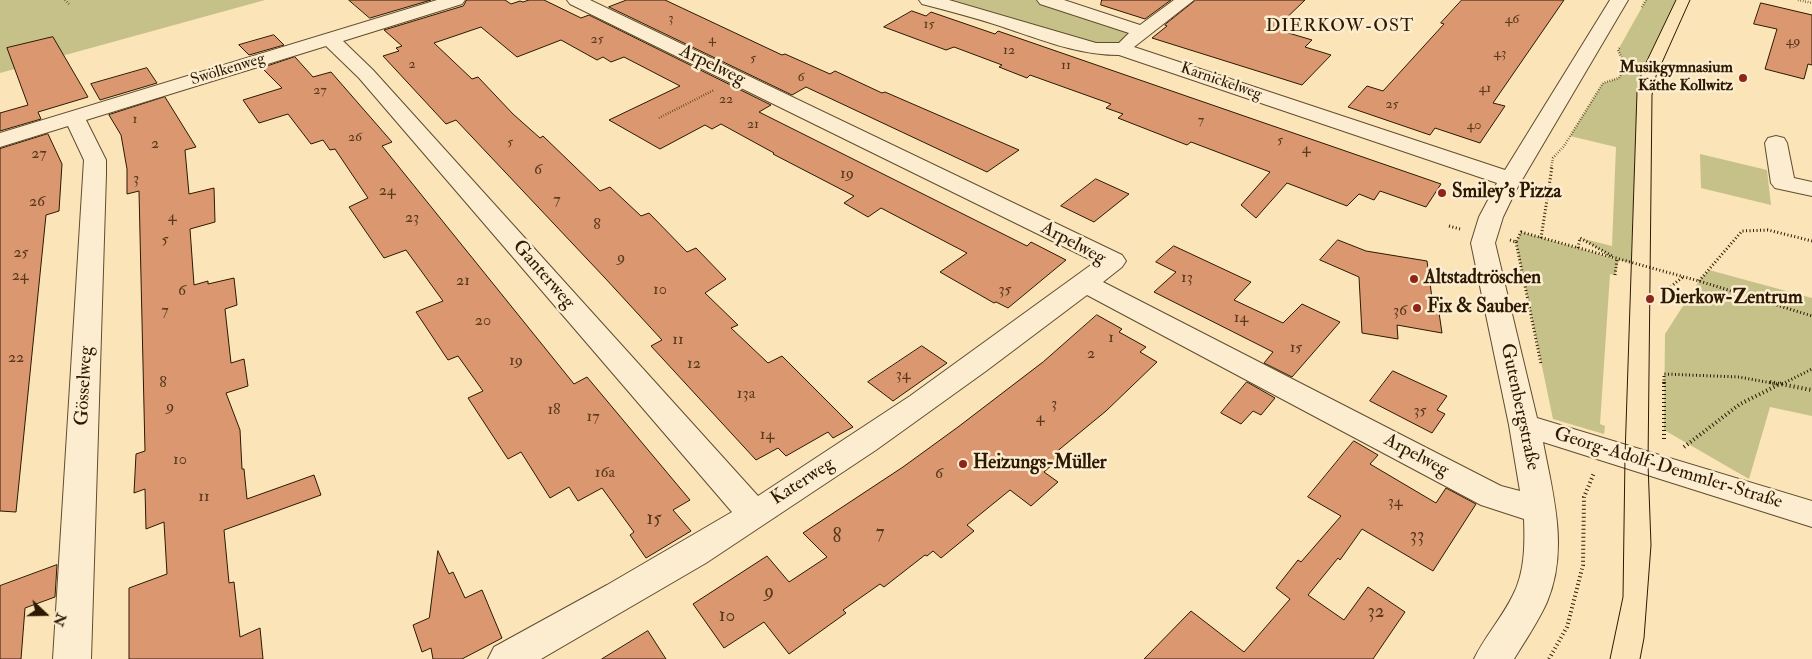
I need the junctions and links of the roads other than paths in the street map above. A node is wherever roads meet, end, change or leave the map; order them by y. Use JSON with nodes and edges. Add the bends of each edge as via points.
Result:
{"nodes":[{"id":1,"x":456,"y":0,"type":"edge"},
{"id":2,"x":576,"y":0,"type":"edge"},
{"id":3,"x":928,"y":0,"type":"edge"},
{"id":4,"x":1046,"y":0,"type":"edge"},
{"id":5,"x":1185,"y":0,"type":"edge"},
{"id":6,"x":1630,"y":4,"type":"edge"},
{"id":7,"x":1143,"y":32,"type":"junction"},
{"id":8,"x":330,"y":39,"type":"junction"},
{"id":9,"x":1121,"y":49,"type":"junction"},
{"id":10,"x":74,"y":117,"type":"junction"},
{"id":11,"x":0,"y":140,"type":"edge"},
{"id":12,"x":1776,"y":143,"type":"dead end"},
{"id":13,"x":1512,"y":180,"type":"junction"},
{"id":14,"x":1812,"y":189,"type":"edge"},
{"id":15,"x":1085,"y":283,"type":"junction"},
{"id":16,"x":1524,"y":425,"type":"junction"},
{"id":17,"x":1540,"y":510,"type":"junction"},
{"id":18,"x":754,"y":514,"type":"junction"},
{"id":19,"x":1812,"y":514,"type":"edge"},
{"id":20,"x":72,"y":659,"type":"edge"},
{"id":21,"x":506,"y":659,"type":"edge"},
{"id":22,"x":1493,"y":659,"type":"edge"}],
"edges":[{"from":1,"to":8,"type":"street","name":"Swölkenweg"},
{"from":2,"to":15,"type":"street","name":"Arpelweg","via":[[1113,261]]},
{"from":3,"to":9,"type":"street","name":"Karnickelweg","via":[[1076,45]]},
{"from":4,"to":7,"type":"street"},
{"from":5,"to":7,"type":"street"},
{"from":6,"to":13,"type":"street","name":"Gutenbergstraße"},
{"from":7,"to":9,"type":"street"},
{"from":8,"to":10,"type":"street","name":"Swölkenweg"},
{"from":8,"to":18,"type":"street","name":"Ganterweg","via":[[372,82]]},
{"from":9,"to":13,"type":"street","name":"Karnickelweg"},
{"from":10,"to":11,"type":"street","name":"Swölkenweg"},
{"from":10,"to":20,"type":"street","name":"Gösselweg","via":[[95,160],[95,174]]},
{"from":12,"to":14,"type":"street","via":[[1783,183]]},
{"from":13,"to":16,"type":"street","name":"Gutenbergstraße","via":[[1490,217],[1483,243]]},
{"from":15,"to":17,"type":"street","name":"Arpelweg","via":[[1492,496]]},
{"from":15,"to":18,"type":"street","name":"Katerweg","via":[[999,349],[903,416]]},
{"from":16,"to":17,"type":"street","name":"Gutenbergstraße"},
{"from":16,"to":19,"type":"street","name":"Georg-Adolf-Demmler-Straße"},
{"from":17,"to":22,"type":"street","name":"Gutenbergstraße","via":[[1542,552],[1530,600]]},
{"from":18,"to":21,"type":"street","name":"Katerweg","via":[[636,587]]}]}
